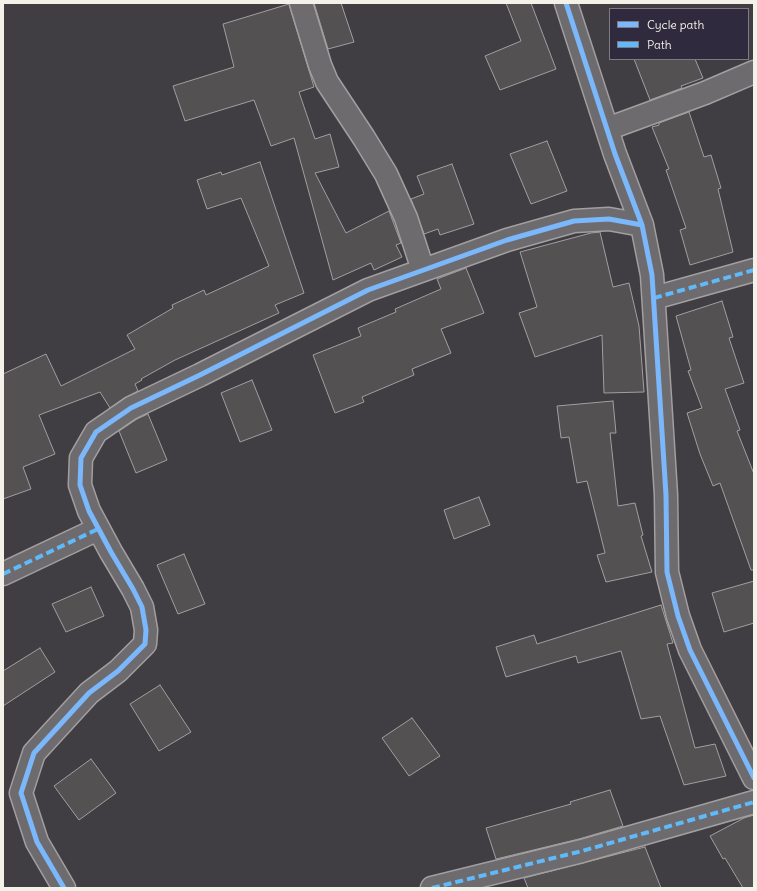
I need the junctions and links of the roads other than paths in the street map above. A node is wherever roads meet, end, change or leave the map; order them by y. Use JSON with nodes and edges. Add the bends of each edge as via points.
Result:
{"nodes":[{"id":1,"x":301,"y":3,"type":"edge"},
{"id":2,"x":566,"y":3,"type":"edge"},
{"id":3,"x":754,"y":72,"type":"edge"},
{"id":4,"x":607,"y":128,"type":"junction"},
{"id":5,"x":642,"y":225,"type":"junction"},
{"id":6,"x":423,"y":270,"type":"junction"},
{"id":7,"x":754,"y":270,"type":"edge"},
{"id":8,"x":654,"y":298,"type":"junction"},
{"id":9,"x":98,"y":529,"type":"junction"},
{"id":10,"x":3,"y":574,"type":"edge"},
{"id":11,"x":754,"y":778,"type":"edge"},
{"id":12,"x":754,"y":802,"type":"edge"},
{"id":13,"x":64,"y":888,"type":"edge"},
{"id":14,"x":432,"y":888,"type":"edge"}],
"edges":[{"from":1,"to":6,"type":"street","via":[[327,82],[386,174],[406,218]]},
{"from":2,"to":4,"type":"street"},
{"from":3,"to":4,"type":"street","via":[[705,93]]},
{"from":4,"to":5,"type":"street"},
{"from":5,"to":6,"type":"street","via":[[608,219],[574,221],[507,240]]},
{"from":5,"to":8,"type":"street"},
{"from":6,"to":9,"type":"street","via":[[368,290],[132,408],[96,432],[81,458],[80,485]]},
{"from":7,"to":8,"type":"street"},
{"from":8,"to":11,"type":"street","via":[[666,495],[667,572],[690,650]]},
{"from":9,"to":10,"type":"street"},
{"from":9,"to":13,"type":"street","via":[[142,608],[146,630],[145,644],[118,671],[89,693],[34,753],[21,793],[37,842]]},
{"from":12,"to":14,"type":"street","via":[[582,851]]}]}
